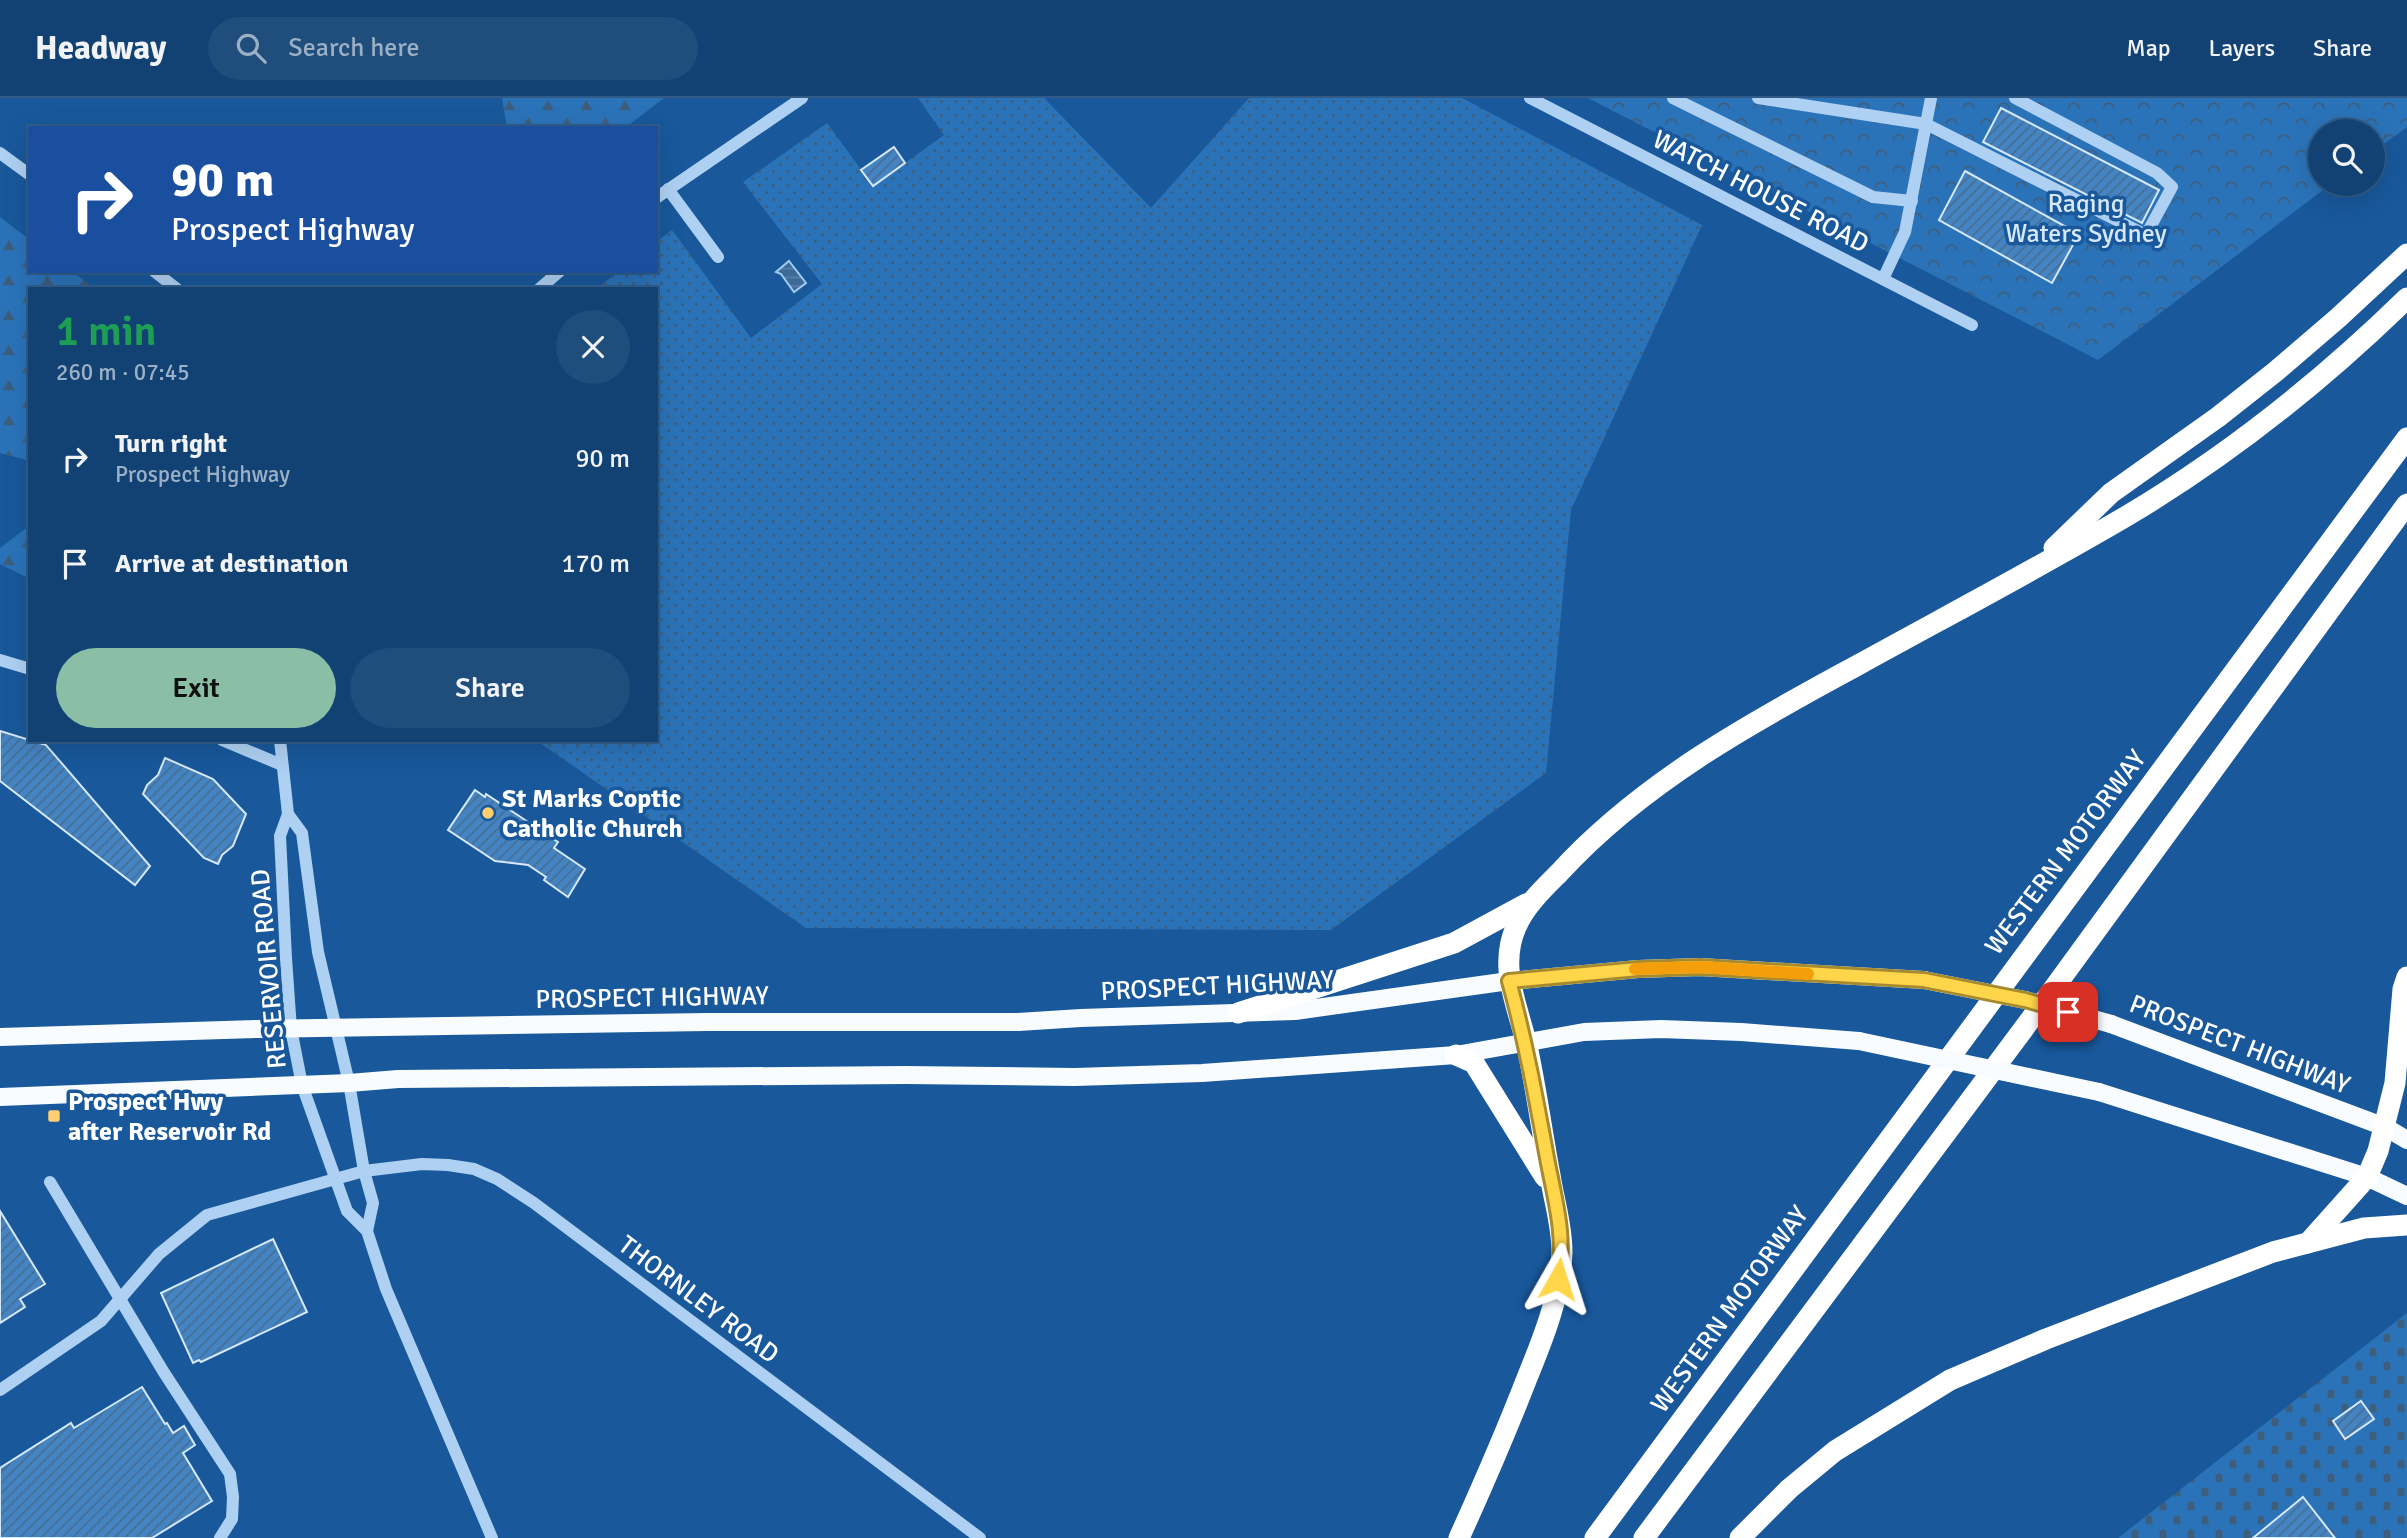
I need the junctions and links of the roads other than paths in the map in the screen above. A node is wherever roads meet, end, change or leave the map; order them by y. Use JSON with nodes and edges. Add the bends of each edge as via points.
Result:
{"nodes":[{"id":1,"x":802,"y":98,"type":"edge"},
{"id":2,"x":1530,"y":98,"type":"edge"},
{"id":3,"x":1672,"y":98,"type":"edge"},
{"id":4,"x":1758,"y":98,"type":"edge"},
{"id":5,"x":1931,"y":98,"type":"edge"},
{"id":6,"x":2015,"y":98,"type":"edge"},
{"id":7,"x":1926,"y":124,"type":"junction"},
{"id":8,"x":0,"y":153,"type":"edge"},
{"id":9,"x":28,"y":174,"type":"edge"},
{"id":10,"x":668,"y":189,"type":"junction"},
{"id":11,"x":658,"y":196,"type":"edge"},
{"id":12,"x":1912,"y":201,"type":"junction"},
{"id":13,"x":2407,"y":254,"type":"edge"},
{"id":14,"x":719,"y":257,"type":"dead end"},
{"id":15,"x":157,"y":273,"type":"edge"},
{"id":16,"x":558,"y":273,"type":"edge"},
{"id":17,"x":1883,"y":279,"type":"junction"},
{"id":18,"x":174,"y":287,"type":"edge"},
{"id":19,"x":540,"y":287,"type":"edge"},
{"id":20,"x":2407,"y":298,"type":"edge"},
{"id":21,"x":1972,"y":325,"type":"dead end"},
{"id":22,"x":2407,"y":438,"type":"edge"},
{"id":23,"x":2407,"y":504,"type":"edge"},
{"id":24,"x":2030,"y":571,"type":"junction"},
{"id":25,"x":0,"y":660,"type":"edge"},
{"id":26,"x":28,"y":668,"type":"edge"},
{"id":27,"x":227,"y":742,"type":"edge"},
{"id":28,"x":281,"y":742,"type":"edge"},
{"id":29,"x":282,"y":765,"type":"junction"},
{"id":30,"x":288,"y":814,"type":"junction"},
{"id":31,"x":1533,"y":900,"type":"junction"},
{"id":32,"x":2407,"y":977,"type":"edge"},
{"id":33,"x":1509,"y":981,"type":"junction"},
{"id":34,"x":1238,"y":1013,"type":"junction"},
{"id":35,"x":335,"y":1028,"type":"junction"},
{"id":36,"x":291,"y":1029,"type":"junction"},
{"id":37,"x":0,"y":1037,"type":"edge"},
{"id":38,"x":1526,"y":1044,"type":"junction"},
{"id":39,"x":1456,"y":1055,"type":"junction"},
{"id":40,"x":349,"y":1083,"type":"junction"},
{"id":41,"x":302,"y":1085,"type":"junction"},
{"id":42,"x":0,"y":1097,"type":"edge"},
{"id":43,"x":2385,"y":1128,"type":"junction"},
{"id":44,"x":2407,"y":1140,"type":"edge"},
{"id":45,"x":364,"y":1171,"type":"junction"},
{"id":46,"x":2367,"y":1177,"type":"junction"},
{"id":47,"x":335,"y":1178,"type":"junction"},
{"id":48,"x":50,"y":1182,"type":"dead end"},
{"id":49,"x":1552,"y":1187,"type":"junction"},
{"id":50,"x":2407,"y":1196,"type":"edge"},
{"id":51,"x":2407,"y":1224,"type":"edge"},
{"id":52,"x":367,"y":1231,"type":"junction"},
{"id":53,"x":2308,"y":1243,"type":"junction"},
{"id":54,"x":120,"y":1300,"type":"junction"},
{"id":55,"x":0,"y":1390,"type":"edge"},
{"id":56,"x":220,"y":1538,"type":"edge"},
{"id":57,"x":492,"y":1538,"type":"edge"},
{"id":58,"x":981,"y":1538,"type":"edge"},
{"id":59,"x":1459,"y":1538,"type":"edge"},
{"id":60,"x":1595,"y":1538,"type":"edge"},
{"id":61,"x":1644,"y":1538,"type":"edge"},
{"id":62,"x":1740,"y":1538,"type":"edge"}],
"edges":[{"from":1,"to":10,"type":"street"},
{"from":2,"to":17,"type":"street","name":"WATCH HOUSE ROAD"},
{"from":3,"to":12,"type":"street","via":[[1873,197]]},
{"from":4,"to":7,"type":"street"},
{"from":5,"to":7,"type":"street"},
{"from":6,"to":7,"type":"street","via":[[2157,173],[2172,187],[2146,235]]},
{"from":7,"to":12,"type":"street"},
{"from":8,"to":9,"type":"street"},
{"from":10,"to":11,"type":"street"},
{"from":10,"to":14,"type":"street"},
{"from":12,"to":17,"type":"street","via":[[1905,232]]},
{"from":13,"to":24,"type":"highway","via":[[2275,372],[2111,493]]},
{"from":15,"to":18,"type":"street"},
{"from":16,"to":19,"type":"street"},
{"from":17,"to":21,"type":"street","name":"WATCH HOUSE ROAD"},
{"from":20,"to":24,"type":"highway","via":[[2247,436],[2195,473]]},
{"from":22,"to":60,"type":"highway","name":"WESTERN MOTORWAY"},
{"from":23,"to":61,"type":"highway"},
{"from":24,"to":31,"type":"highway","via":[[1728,738],[1656,787],[1581,848]]},
{"from":25,"to":26,"type":"street"},
{"from":27,"to":29,"type":"street"},
{"from":28,"to":29,"type":"street","name":"RESERVOIR ROAD"},
{"from":29,"to":30,"type":"street","name":"RESERVOIR ROAD"},
{"from":30,"to":35,"type":"street","name":"RESERVOIR ROAD","via":[[302,833],[318,952]]},
{"from":30,"to":36,"type":"street","name":"RESERVOIR ROAD","via":[[280,836]]},
{"from":31,"to":33,"type":"highway","via":[[1512,938]]},
{"from":31,"to":34,"type":"highway","via":[[1454,943]]},
{"from":32,"to":43,"type":"highway"},
{"from":33,"to":34,"type":"main road","name":"PROSPECT HIGHWAY","via":[[1295,1012]]},
{"from":33,"to":38,"type":"highway"},
{"from":33,"to":43,"type":"main road","name":"PROSPECT HIGHWAY","bridge":true,"via":[[1700,967],[1924,980],[2025,1000],[2111,1024]]},
{"from":34,"to":35,"type":"main road","name":"PROSPECT HIGHWAY","via":[[1018,1022]]},
{"from":35,"to":36,"type":"main road","name":"PROSPECT HIGHWAY"},
{"from":35,"to":40,"type":"street","name":"RESERVOIR ROAD"},
{"from":36,"to":37,"type":"main road","name":"PROSPECT HIGHWAY"},
{"from":36,"to":41,"type":"street","name":"RESERVOIR ROAD"},
{"from":38,"to":39,"type":"main road"},
{"from":38,"to":46,"type":"main road","bridge":true,"via":[[1584,1032],[1661,1029],[1859,1041],[2099,1092]]},
{"from":38,"to":49,"type":"highway"},
{"from":39,"to":40,"type":"main road","via":[[1075,1077],[412,1078]]},
{"from":39,"to":49,"type":"highway","via":[[1475,1063]]},
{"from":40,"to":41,"type":"main road"},
{"from":40,"to":45,"type":"street","name":"RESERVOIR ROAD"},
{"from":41,"to":42,"type":"main road"},
{"from":41,"to":47,"type":"street","name":"RESERVOIR ROAD"},
{"from":43,"to":44,"type":"main road","name":"PROSPECT HIGHWAY"},
{"from":43,"to":46,"type":"highway"},
{"from":45,"to":47,"type":"street","name":"THORNLEY ROAD"},
{"from":45,"to":52,"type":"street","name":"RESERVOIR ROAD","via":[[373,1203]]},
{"from":45,"to":58,"type":"street","name":"THORNLEY ROAD","via":[[448,1165],[497,1179]]},
{"from":46,"to":50,"type":"main road"},
{"from":46,"to":53,"type":"highway"},
{"from":47,"to":52,"type":"street","name":"RESERVOIR ROAD","via":[[347,1211]]},
{"from":47,"to":54,"type":"street","name":"THORNLEY ROAD","via":[[207,1214],[159,1254]]},
{"from":48,"to":54,"type":"street"},
{"from":49,"to":59,"type":"highway","via":[[1561,1223],[1562,1258],[1554,1301],[1503,1439]]},
{"from":51,"to":53,"type":"highway","via":[[2364,1228]]},
{"from":52,"to":57,"type":"street","name":"RESERVOIR ROAD","via":[[386,1289]]},
{"from":53,"to":62,"type":"highway","via":[[2249,1261],[1951,1380],[1835,1451]]},
{"from":54,"to":55,"type":"street","name":"THORNLEY ROAD","via":[[101,1321]]},
{"from":54,"to":56,"type":"street","via":[[230,1474],[232,1519]]}]}
